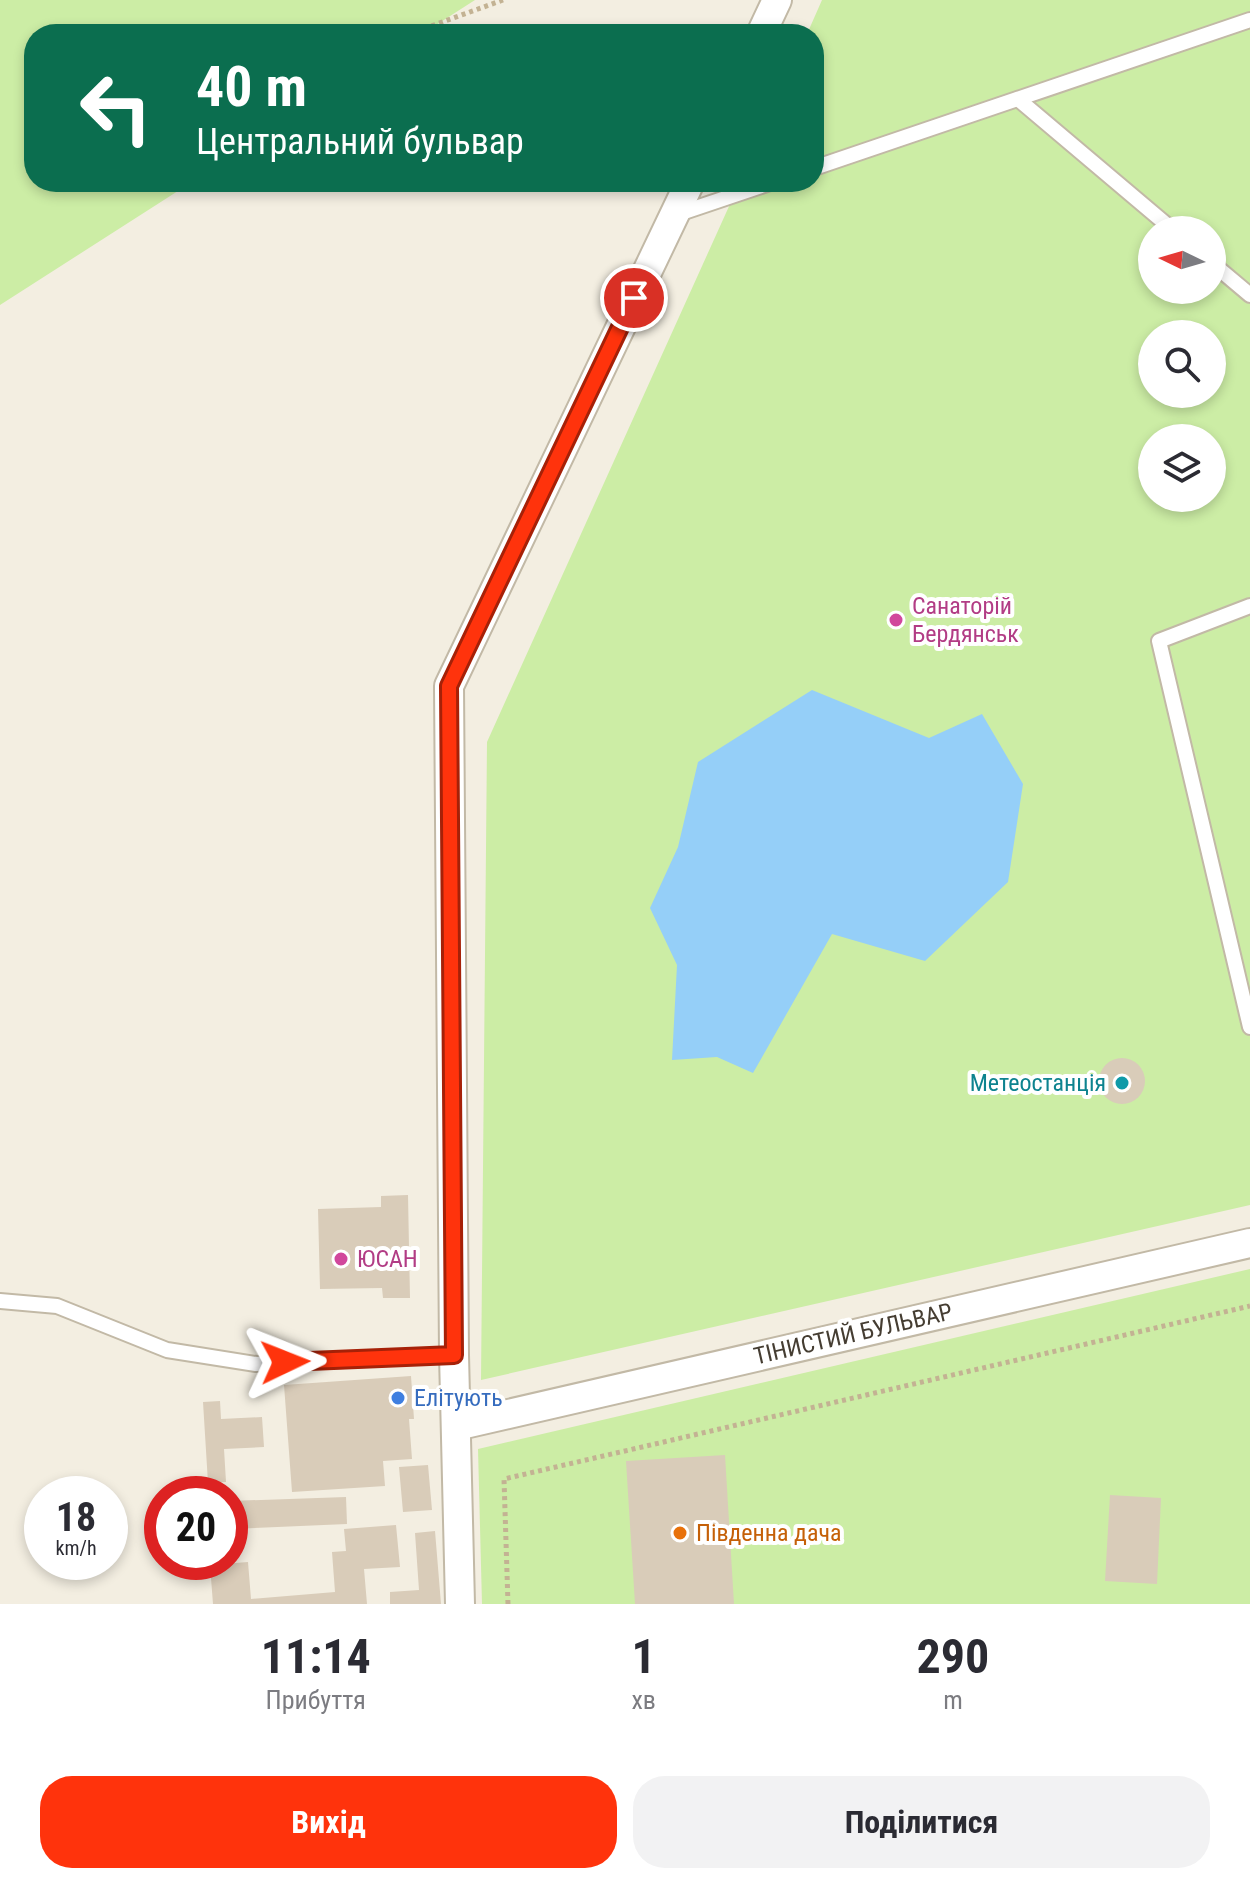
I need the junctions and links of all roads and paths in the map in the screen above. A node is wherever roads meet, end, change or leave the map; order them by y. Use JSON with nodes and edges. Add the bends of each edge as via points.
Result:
{"nodes":[{"id":1,"x":503,"y":0,"type":"edge"},
{"id":2,"x":777,"y":0,"type":"edge"},
{"id":3,"x":1250,"y":20,"type":"edge"},
{"id":4,"x":437,"y":24,"type":"edge"},
{"id":5,"x":766,"y":24,"type":"edge"},
{"id":6,"x":1018,"y":99,"type":"junction"},
{"id":7,"x":824,"y":165,"type":"edge"},
{"id":8,"x":685,"y":192,"type":"edge"},
{"id":9,"x":743,"y":192,"type":"edge"},
{"id":10,"x":674,"y":215,"type":"junction"},
{"id":11,"x":1156,"y":216,"type":"edge"},
{"id":12,"x":1226,"y":275,"type":"edge"},
{"id":13,"x":1250,"y":295,"type":"edge"},
{"id":14,"x":1250,"y":606,"type":"edge"},
{"id":15,"x":1250,"y":1027,"type":"edge"},
{"id":16,"x":1250,"y":1243,"type":"edge"},
{"id":17,"x":0,"y":1301,"type":"edge"},
{"id":18,"x":1250,"y":1306,"type":"edge"},
{"id":19,"x":454,"y":1355,"type":"junction"},
{"id":20,"x":456,"y":1426,"type":"junction"},
{"id":21,"x":460,"y":1604,"type":"edge"},
{"id":22,"x":508,"y":1604,"type":"edge"}],
"edges":[{"from":1,"to":4,"type":"path"},
{"from":2,"to":5,"type":"street"},
{"from":3,"to":6,"type":"lane"},
{"from":6,"to":7,"type":"lane"},
{"from":6,"to":11,"type":"lane"},
{"from":8,"to":10,"type":"street"},
{"from":9,"to":10,"type":"lane"},
{"from":10,"to":19,"type":"street","via":[[449,686]]},
{"from":12,"to":13,"type":"lane"},
{"from":14,"to":15,"type":"lane","via":[[1159,641]]},
{"from":16,"to":20,"type":"street","name":"ТІНИСТИЙ БУЛЬВАР"},
{"from":17,"to":19,"type":"lane","via":[[57,1306],[167,1350],[256,1364]]},
{"from":18,"to":22,"type":"path","via":[[504,1479]]},
{"from":19,"to":20,"type":"street"},
{"from":20,"to":21,"type":"street"}]}
